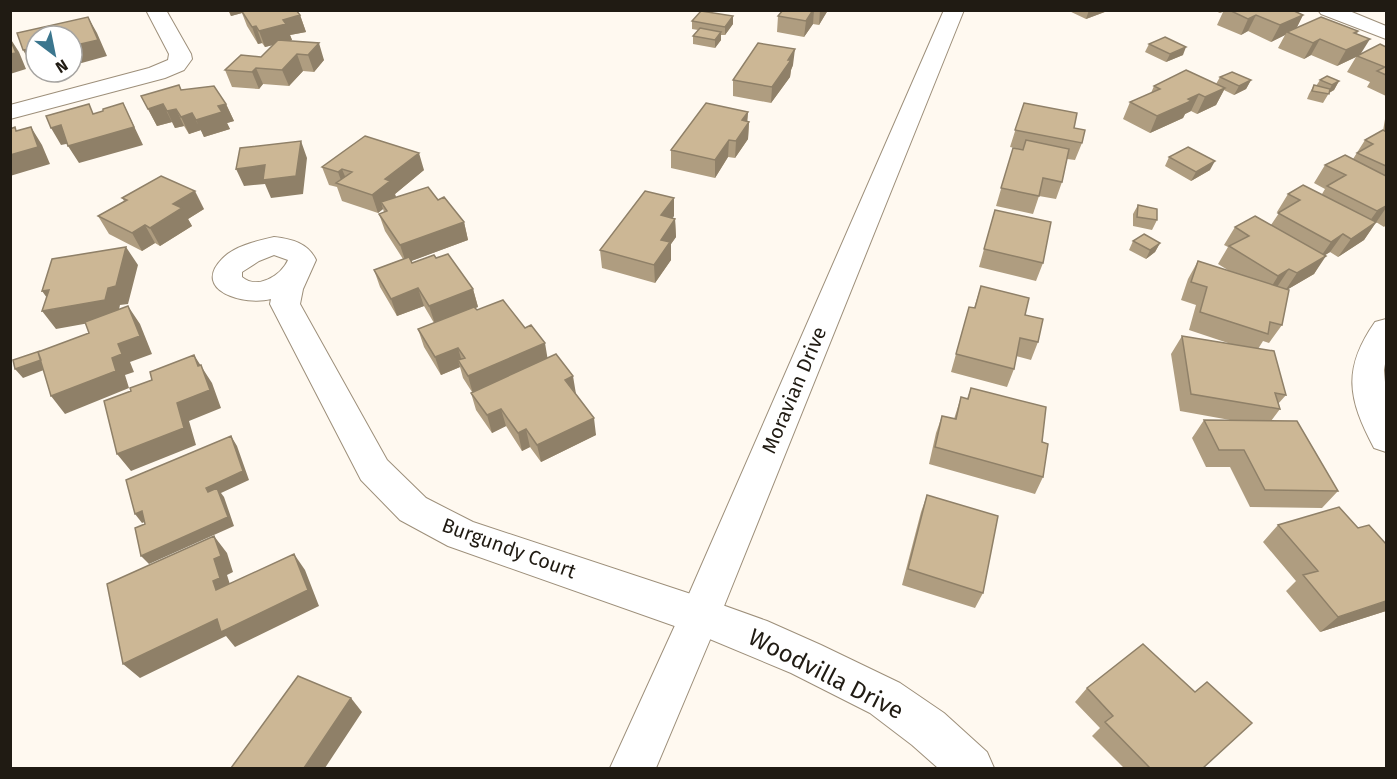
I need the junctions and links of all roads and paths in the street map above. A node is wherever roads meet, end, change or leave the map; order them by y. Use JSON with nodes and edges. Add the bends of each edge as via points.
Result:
{"nodes":[{"id":1,"x":156,"y":10,"type":"edge"},
{"id":2,"x":954,"y":10,"type":"edge"},
{"id":3,"x":1328,"y":10,"type":"edge"},
{"id":4,"x":1386,"y":33,"type":"edge"},
{"id":5,"x":10,"y":112,"type":"edge"},
{"id":6,"x":290,"y":290,"type":"junction"},
{"id":7,"x":1386,"y":330,"type":"edge"},
{"id":8,"x":1386,"y":438,"type":"edge"},
{"id":9,"x":700,"y":616,"type":"junction"},
{"id":10,"x":633,"y":768,"type":"edge"},
{"id":11,"x":971,"y":768,"type":"edge"}],
"edges":[{"from":1,"to":5,"type":"street","via":[[180,54],[176,65]]},
{"from":2,"to":9,"type":"street","name":"Moravian Drive"},
{"from":3,"to":4,"type":"street"},
{"from":6,"to":6,"type":"street","name":"Burgundy Court","via":[[251,291],[233,285],[228,272],[250,252],[273,246],[293,250],[302,260]]},
{"from":6,"to":9,"type":"street","name":"Burgundy Court","via":[[374,470],[412,509],[461,534]]},
{"from":7,"to":8,"type":"street","via":[[1371,352],[1368,376],[1370,400]]},
{"from":9,"to":10,"type":"street","name":"Moravian Drive"},
{"from":9,"to":11,"type":"street","name":"Woodvilla Drive","via":[[752,635],[885,698],[928,729]]}]}
